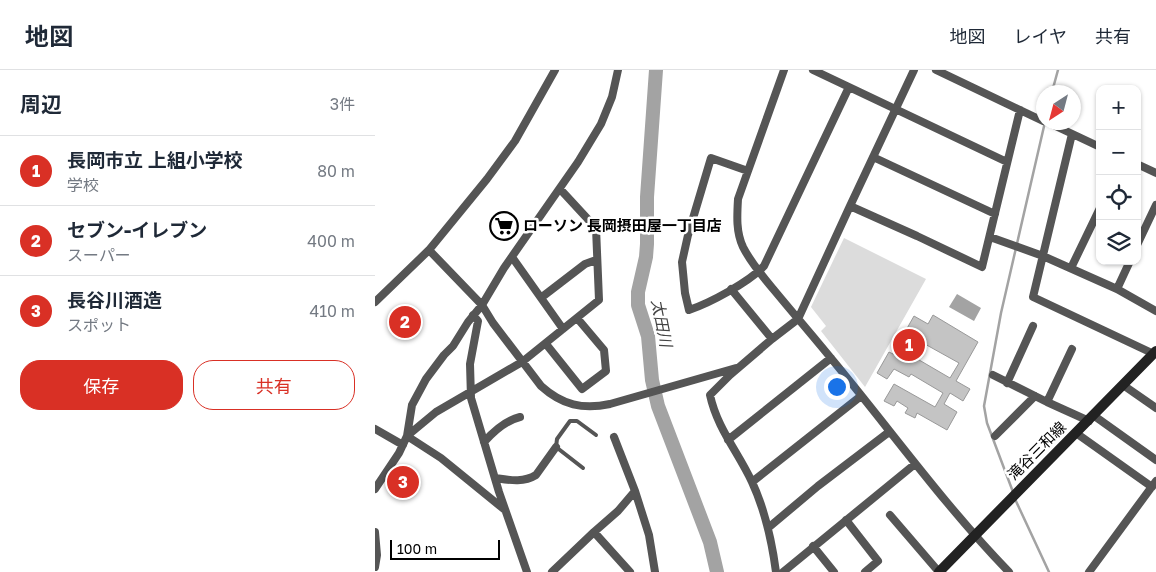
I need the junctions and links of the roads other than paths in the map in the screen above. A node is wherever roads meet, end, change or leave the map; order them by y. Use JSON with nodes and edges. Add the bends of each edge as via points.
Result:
{"nodes":[{"id":1,"x":555,"y":70,"type":"edge"},
{"id":2,"x":618,"y":70,"type":"edge"},
{"id":3,"x":784,"y":70,"type":"edge"},
{"id":4,"x":813,"y":70,"type":"edge"},
{"id":5,"x":914,"y":70,"type":"edge"},
{"id":6,"x":936,"y":70,"type":"edge"},
{"id":7,"x":849,"y":87,"type":"junction"},
{"id":8,"x":896,"y":109,"type":"junction"},
{"id":9,"x":1020,"y":110,"type":"junction"},
{"id":10,"x":1036,"y":118,"type":"edge"},
{"id":11,"x":1064,"y":130,"type":"edge"},
{"id":12,"x":1072,"y":134,"type":"junction"},
{"id":13,"x":1096,"y":145,"type":"edge"},
{"id":14,"x":873,"y":157,"type":"junction"},
{"id":15,"x":1007,"y":162,"type":"junction"},
{"id":16,"x":1141,"y":166,"type":"edge"},
{"id":17,"x":748,"y":171,"type":"junction"},
{"id":18,"x":1156,"y":173,"type":"edge"},
{"id":19,"x":560,"y":189,"type":"junction"},
{"id":20,"x":1156,"y":205,"type":"edge"},
{"id":21,"x":850,"y":206,"type":"junction"},
{"id":22,"x":995,"y":214,"type":"junction"},
{"id":23,"x":1096,"y":216,"type":"edge"},
{"id":24,"x":990,"y":237,"type":"junction"},
{"id":25,"x":1141,"y":237,"type":"edge"},
{"id":26,"x":429,"y":250,"type":"junction"},
{"id":27,"x":1043,"y":256,"type":"junction"},
{"id":28,"x":512,"y":257,"type":"junction"},
{"id":29,"x":596,"y":260,"type":"junction"},
{"id":30,"x":1128,"y":265,"type":"edge"},
{"id":31,"x":1071,"y":268,"type":"junction"},
{"id":32,"x":759,"y":271,"type":"junction"},
{"id":33,"x":731,"y":289,"type":"junction"},
{"id":34,"x":1117,"y":289,"type":"junction"},
{"id":35,"x":542,"y":297,"type":"junction"},
{"id":36,"x":375,"y":302,"type":"edge"},
{"id":37,"x":482,"y":305,"type":"junction"},
{"id":38,"x":1156,"y":311,"type":"edge"},
{"id":39,"x":473,"y":315,"type":"junction"},
{"id":40,"x":577,"y":318,"type":"junction"},
{"id":41,"x":798,"y":319,"type":"junction"},
{"id":42,"x":1033,"y":326,"type":"dead end"},
{"id":43,"x":563,"y":329,"type":"junction"},
{"id":44,"x":772,"y":339,"type":"junction"},
{"id":45,"x":546,"y":344,"type":"junction"},
{"id":46,"x":1072,"y":349,"type":"dead end"},
{"id":47,"x":1153,"y":357,"type":"edge"},
{"id":48,"x":831,"y":358,"type":"junction"},
{"id":49,"x":523,"y":362,"type":"junction"},
{"id":50,"x":741,"y":366,"type":"junction"},
{"id":51,"x":993,"y":375,"type":"dead end"},
{"id":52,"x":1007,"y":383,"type":"junction"},
{"id":53,"x":1123,"y":385,"type":"junction"},
{"id":54,"x":472,"y":391,"type":"junction"},
{"id":55,"x":861,"y":396,"type":"junction"},
{"id":56,"x":1035,"y":396,"type":"junction"},
{"id":57,"x":1047,"y":402,"type":"junction"},
{"id":58,"x":1156,"y":408,"type":"edge"},
{"id":59,"x":520,"y":417,"type":"dead end"},
{"id":60,"x":1091,"y":418,"type":"junction"},
{"id":61,"x":375,"y":428,"type":"edge"},
{"id":62,"x":889,"y":432,"type":"junction"},
{"id":63,"x":1076,"y":433,"type":"junction"},
{"id":64,"x":596,"y":435,"type":"dead end"},
{"id":65,"x":407,"y":436,"type":"junction"},
{"id":66,"x":995,"y":436,"type":"dead end"},
{"id":67,"x":614,"y":437,"type":"dead end"},
{"id":68,"x":728,"y":440,"type":"junction"},
{"id":69,"x":484,"y":442,"type":"junction"},
{"id":70,"x":403,"y":445,"type":"junction"},
{"id":71,"x":556,"y":447,"type":"junction"},
{"id":72,"x":1156,"y":460,"type":"edge"},
{"id":73,"x":915,"y":464,"type":"junction"},
{"id":74,"x":583,"y":468,"type":"dead end"},
{"id":75,"x":495,"y":478,"type":"junction"},
{"id":76,"x":752,"y":482,"type":"junction"},
{"id":77,"x":1154,"y":484,"type":"edge"},
{"id":78,"x":375,"y":490,"type":"edge"},
{"id":79,"x":635,"y":491,"type":"junction"},
{"id":80,"x":507,"y":512,"type":"junction"},
{"id":81,"x":890,"y":515,"type":"dead end"},
{"id":82,"x":846,"y":520,"type":"junction"},
{"id":83,"x":768,"y":528,"type":"junction"},
{"id":84,"x":375,"y":532,"type":"edge"},
{"id":85,"x":594,"y":532,"type":"junction"},
{"id":86,"x":974,"y":535,"type":"junction"},
{"id":87,"x":813,"y":546,"type":"junction"},
{"id":88,"x":375,"y":567,"type":"edge"},
{"id":89,"x":527,"y":572,"type":"edge"},
{"id":90,"x":552,"y":572,"type":"edge"},
{"id":91,"x":629,"y":572,"type":"edge"},
{"id":92,"x":655,"y":572,"type":"edge"},
{"id":93,"x":776,"y":572,"type":"edge"},
{"id":94,"x":783,"y":572,"type":"edge"},
{"id":95,"x":834,"y":572,"type":"edge"},
{"id":96,"x":865,"y":572,"type":"edge"},
{"id":97,"x":939,"y":572,"type":"edge"},
{"id":98,"x":1009,"y":572,"type":"edge"},
{"id":99,"x":1089,"y":572,"type":"edge"}],
"edges":[{"from":1,"to":26,"type":"street","via":[[501,160]]},
{"from":2,"to":19,"type":"street","via":[[608,110]]},
{"from":3,"to":17,"type":"street"},
{"from":4,"to":7,"type":"street"},
{"from":5,"to":8,"type":"street"},
{"from":6,"to":9,"type":"street"},
{"from":7,"to":8,"type":"street"},
{"from":7,"to":32,"type":"street","via":[[789,216]]},
{"from":8,"to":14,"type":"street"},
{"from":8,"to":15,"type":"street"},
{"from":9,"to":10,"type":"street"},
{"from":9,"to":15,"type":"street"},
{"from":11,"to":12,"type":"street"},
{"from":12,"to":13,"type":"street"},
{"from":12,"to":27,"type":"street"},
{"from":14,"to":21,"type":"street"},
{"from":14,"to":22,"type":"street"},
{"from":15,"to":22,"type":"street"},
{"from":16,"to":18,"type":"street"},
{"from":17,"to":32,"type":"street","via":[[738,199],[737,220],[739,237]]},
{"from":17,"to":33,"type":"street","via":[[711,158],[682,262],[689,310]]},
{"from":19,"to":28,"type":"street"},
{"from":19,"to":29,"type":"street","via":[[596,228]]},
{"from":20,"to":25,"type":"street"},
{"from":21,"to":24,"type":"street","via":[[982,268]]},
{"from":21,"to":41,"type":"street"},
{"from":22,"to":24,"type":"street"},
{"from":23,"to":31,"type":"street"},
{"from":24,"to":27,"type":"street"},
{"from":26,"to":36,"type":"street"},
{"from":26,"to":37,"type":"street"},
{"from":27,"to":31,"type":"street"},
{"from":27,"to":47,"type":"street","via":[[1033,297]]},
{"from":28,"to":35,"type":"street"},
{"from":28,"to":37,"type":"street"},
{"from":29,"to":35,"type":"street","via":[[585,264]]},
{"from":29,"to":40,"type":"street","via":[[599,300]]},
{"from":30,"to":34,"type":"street"},
{"from":31,"to":34,"type":"street"},
{"from":32,"to":33,"type":"street"},
{"from":32,"to":41,"type":"street"},
{"from":33,"to":44,"type":"street"},
{"from":34,"to":38,"type":"street"},
{"from":35,"to":43,"type":"street"},
{"from":37,"to":39,"type":"street"},
{"from":37,"to":49,"type":"street"},
{"from":39,"to":54,"type":"street","via":[[478,321],[470,364]]},
{"from":39,"to":65,"type":"street","via":[[418,392],[412,405]]},
{"from":40,"to":43,"type":"street"},
{"from":40,"to":45,"type":"street","via":[[604,350],[606,371],[582,388]]},
{"from":41,"to":44,"type":"street"},
{"from":41,"to":48,"type":"street"},
{"from":42,"to":52,"type":"street"},
{"from":43,"to":45,"type":"street"},
{"from":44,"to":50,"type":"street"},
{"from":45,"to":49,"type":"street"},
{"from":46,"to":57,"type":"street"},
{"from":47,"to":53,"type":"main road","name":"滝谷三和線"},
{"from":48,"to":55,"type":"street"},
{"from":48,"to":68,"type":"street"},
{"from":49,"to":50,"type":"street","via":[[550,394],[567,404],[593,407]]},
{"from":49,"to":54,"type":"street"},
{"from":50,"to":68,"type":"street","via":[[710,395],[713,411]]},
{"from":51,"to":52,"type":"street"},
{"from":52,"to":56,"type":"street"},
{"from":53,"to":58,"type":"street"},
{"from":53,"to":60,"type":"main road","name":"滝谷三和線"},
{"from":54,"to":65,"type":"street","via":[[436,412]]},
{"from":54,"to":69,"type":"street","via":[[471,398]]},
{"from":55,"to":62,"type":"street"},
{"from":55,"to":76,"type":"street"},
{"from":56,"to":57,"type":"street"},
{"from":56,"to":66,"type":"street"},
{"from":57,"to":60,"type":"street"},
{"from":59,"to":69,"type":"street","via":[[512,419]]},
{"from":60,"to":63,"type":"main road","name":"滝谷三和線"},
{"from":60,"to":72,"type":"street"},
{"from":61,"to":70,"type":"street"},
{"from":62,"to":73,"type":"street"},
{"from":62,"to":83,"type":"street"},
{"from":63,"to":77,"type":"street"},
{"from":63,"to":86,"type":"main road","name":"滝谷三和線"},
{"from":64,"to":71,"type":"lane","via":[[577,421],[571,421],[557,439]]},
{"from":65,"to":70,"type":"street"},
{"from":65,"to":80,"type":"street","via":[[441,458]]},
{"from":67,"to":79,"type":"street"},
{"from":68,"to":76,"type":"street"},
{"from":69,"to":75,"type":"street"},
{"from":70,"to":78,"type":"street"},
{"from":71,"to":74,"type":"lane"},
{"from":71,"to":75,"type":"street","via":[[532,477],[526,480]]},
{"from":73,"to":82,"type":"street"},
{"from":73,"to":86,"type":"street"},
{"from":75,"to":80,"type":"street"},
{"from":76,"to":83,"type":"street"},
{"from":77,"to":99,"type":"street"},
{"from":79,"to":85,"type":"street","via":[[618,512]]},
{"from":79,"to":92,"type":"street","via":[[649,535]]},
{"from":80,"to":89,"type":"street"},
{"from":81,"to":97,"type":"street"},
{"from":82,"to":87,"type":"street"},
{"from":82,"to":96,"type":"street","via":[[878,561]]},
{"from":83,"to":93,"type":"street"},
{"from":84,"to":88,"type":"street"},
{"from":85,"to":90,"type":"street"},
{"from":85,"to":91,"type":"street"},
{"from":86,"to":97,"type":"main road","name":"滝谷三和線"},
{"from":86,"to":98,"type":"street"},
{"from":87,"to":94,"type":"street"},
{"from":87,"to":95,"type":"street"}]}
